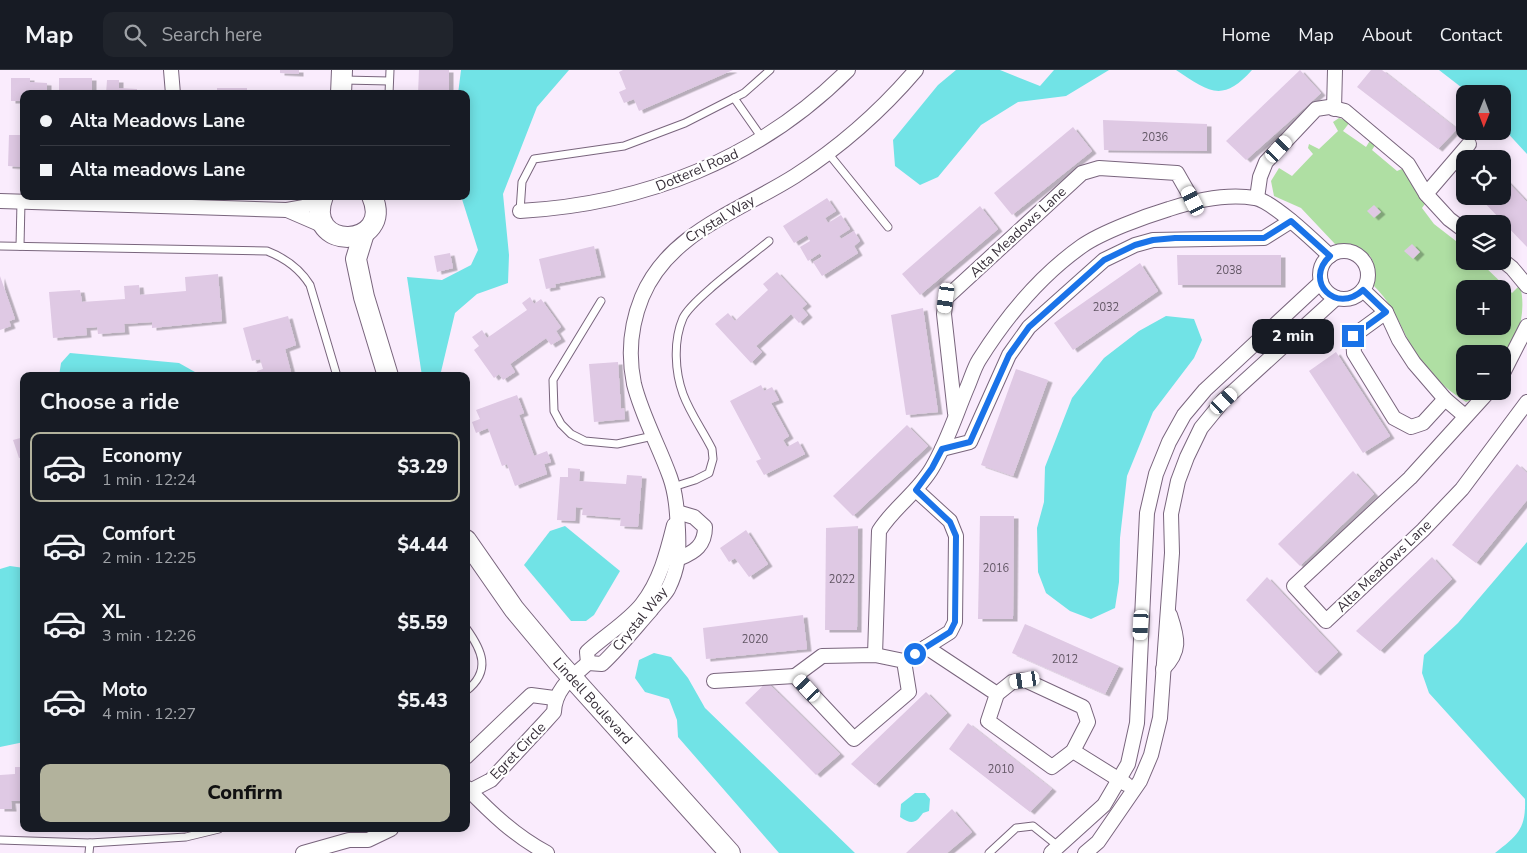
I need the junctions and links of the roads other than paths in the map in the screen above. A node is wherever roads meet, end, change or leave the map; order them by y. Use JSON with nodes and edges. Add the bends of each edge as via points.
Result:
{"nodes":[{"id":1,"x":171,"y":70,"type":"edge"},
{"id":2,"x":390,"y":70,"type":"edge"},
{"id":3,"x":770,"y":70,"type":"edge"},
{"id":4,"x":848,"y":70,"type":"edge"},
{"id":5,"x":916,"y":70,"type":"edge"},
{"id":6,"x":1335,"y":70,"type":"edge"},
{"id":7,"x":390,"y":80,"type":"junction"},
{"id":8,"x":341,"y":81,"type":"edge"},
{"id":9,"x":173,"y":90,"type":"edge"},
{"id":10,"x":389,"y":90,"type":"edge"},
{"id":11,"x":734,"y":98,"type":"junction"},
{"id":12,"x":1334,"y":109,"type":"junction"},
{"id":13,"x":762,"y":138,"type":"junction"},
{"id":14,"x":1470,"y":144,"type":"dead end"},
{"id":15,"x":828,"y":153,"type":"junction"},
{"id":16,"x":1426,"y":194,"type":"junction"},
{"id":17,"x":1257,"y":198,"type":"junction"},
{"id":18,"x":316,"y":200,"type":"edge"},
{"id":19,"x":322,"y":200,"type":"edge"},
{"id":20,"x":374,"y":200,"type":"edge"},
{"id":21,"x":177,"y":201,"type":"edge"},
{"id":22,"x":1193,"y":201,"type":"junction"},
{"id":23,"x":0,"y":202,"type":"edge"},
{"id":24,"x":21,"y":202,"type":"junction"},
{"id":25,"x":287,"y":210,"type":"junction"},
{"id":26,"x":520,"y":211,"type":"joint"},
{"id":27,"x":1291,"y":221,"type":"junction"},
{"id":28,"x":1456,"y":225,"type":"edge"},
{"id":29,"x":888,"y":227,"type":"dead end"},
{"id":30,"x":328,"y":230,"type":"junction"},
{"id":31,"x":364,"y":233,"type":"junction"},
{"id":32,"x":769,"y":242,"type":"dead end"},
{"id":33,"x":0,"y":246,"type":"edge"},
{"id":34,"x":20,"y":246,"type":"junction"},
{"id":35,"x":1330,"y":256,"type":"junction"},
{"id":36,"x":356,"y":260,"type":"junction"},
{"id":37,"x":1511,"y":267,"type":"edge"},
{"id":38,"x":1320,"y":282,"type":"junction"},
{"id":39,"x":1527,"y":286,"type":"edge"},
{"id":40,"x":1363,"y":290,"type":"junction"},
{"id":41,"x":1336,"y":298,"type":"junction"},
{"id":42,"x":601,"y":301,"type":"dead end"},
{"id":43,"x":1386,"y":312,"type":"junction"},
{"id":44,"x":1527,"y":326,"type":"edge"},
{"id":45,"x":1511,"y":357,"type":"edge"},
{"id":46,"x":336,"y":372,"type":"edge"},
{"id":47,"x":387,"y":372,"type":"edge"},
{"id":48,"x":1445,"y":399,"type":"junction"},
{"id":49,"x":1480,"y":400,"type":"edge"},
{"id":50,"x":1527,"y":402,"type":"edge"},
{"id":51,"x":956,"y":416,"type":"junction"},
{"id":52,"x":1465,"y":416,"type":"junction"},
{"id":53,"x":653,"y":436,"type":"junction"},
{"id":54,"x":942,"y":449,"type":"junction"},
{"id":55,"x":673,"y":487,"type":"junction"},
{"id":56,"x":916,"y":490,"type":"junction"},
{"id":57,"x":677,"y":512,"type":"junction"},
{"id":58,"x":470,"y":546,"type":"edge"},
{"id":59,"x":680,"y":558,"type":"junction"},
{"id":60,"x":470,"y":634,"type":"edge"},
{"id":61,"x":926,"y":647,"type":"junction"},
{"id":62,"x":875,"y":655,"type":"junction"},
{"id":63,"x":904,"y":661,"type":"junction"},
{"id":64,"x":588,"y":663,"type":"junction"},
{"id":65,"x":1139,"y":667,"type":"junction"},
{"id":66,"x":1163,"y":669,"type":"junction"},
{"id":67,"x":795,"y":676,"type":"junction"},
{"id":68,"x":572,"y":678,"type":"junction"},
{"id":69,"x":714,"y":681,"type":"dead end"},
{"id":70,"x":470,"y":688,"type":"edge"},
{"id":71,"x":997,"y":694,"type":"junction"},
{"id":72,"x":554,"y":698,"type":"junction"},
{"id":73,"x":1073,"y":751,"type":"junction"},
{"id":74,"x":470,"y":754,"type":"edge"},
{"id":75,"x":1119,"y":780,"type":"junction"},
{"id":76,"x":1135,"y":789,"type":"junction"},
{"id":77,"x":470,"y":790,"type":"edge"},
{"id":78,"x":470,"y":793,"type":"edge"},
{"id":79,"x":206,"y":832,"type":"edge"},
{"id":80,"x":357,"y":832,"type":"edge"},
{"id":81,"x":385,"y":832,"type":"edge"},
{"id":82,"x":0,"y":840,"type":"edge"},
{"id":83,"x":349,"y":840,"type":"junction"},
{"id":84,"x":90,"y":842,"type":"junction"},
{"id":85,"x":1054,"y":850,"type":"edge"},
{"id":86,"x":312,"y":852,"type":"edge"},
{"id":87,"x":90,"y":853,"type":"edge"},
{"id":88,"x":547,"y":853,"type":"edge"},
{"id":89,"x":730,"y":853,"type":"edge"},
{"id":90,"x":989,"y":853,"type":"edge"},
{"id":91,"x":1085,"y":853,"type":"edge"}],
"edges":[{"from":1,"to":9,"type":"street"},
{"from":2,"to":7,"type":"lane"},
{"from":3,"to":11,"type":"lane"},
{"from":4,"to":13,"type":"street","name":"Dotterel Road","via":[[818,98]]},
{"from":5,"to":15,"type":"street","name":"Crystal Way","via":[[883,106]]},
{"from":6,"to":12,"type":"street"},
{"from":7,"to":8,"type":"lane"},
{"from":7,"to":10,"type":"lane"},
{"from":11,"to":13,"type":"lane"},
{"from":11,"to":26,"type":"lane","via":[[685,123],[624,146],[534,159],[522,182]]},
{"from":12,"to":16,"type":"street","via":[[1345,111],[1408,164]]},
{"from":12,"to":17,"type":"street","via":[[1316,109],[1266,162]]},
{"from":13,"to":26,"type":"street","name":"Dotterel Road","via":[[710,166],[665,185],[565,209]]},
{"from":14,"to":16,"type":"street"},
{"from":15,"to":29,"type":"lane"},
{"from":15,"to":53,"type":"street","name":"Crystal Way","via":[[696,232],[674,250],[652,278],[635,317],[631,354],[635,386]]},
{"from":16,"to":28,"type":"street"},
{"from":17,"to":22,"type":"street","name":"Alta Meadows Lane"},
{"from":17,"to":27,"type":"street"},
{"from":18,"to":25,"type":"street","via":[[304,207]]},
{"from":19,"to":30,"type":"street","via":[[320,216]]},
{"from":20,"to":31,"type":"street","via":[[376,215]]},
{"from":21,"to":24,"type":"street"},
{"from":21,"to":25,"type":"street"},
{"from":22,"to":51,"type":"street","name":"Alta Meadows Lane","via":[[1146,216],[1084,244],[1053,270],[1015,309],[978,362]]},
{"from":22,"to":51,"type":"street","name":"Alta Meadows Lane","via":[[1177,174],[1099,168],[1082,173],[946,298],[944,314]]},
{"from":23,"to":24,"type":"street"},
{"from":24,"to":34,"type":"lane"},
{"from":25,"to":30,"type":"street"},
{"from":27,"to":35,"type":"street"},
{"from":27,"to":54,"type":"street","via":[[1264,238],[1153,240],[1104,260],[1029,327],[1009,355],[970,442]]},
{"from":30,"to":31,"type":"street","via":[[343,238],[354,238]]},
{"from":30,"to":36,"type":"street"},
{"from":31,"to":36,"type":"street"},
{"from":32,"to":55,"type":"lane","via":[[696,301],[683,317],[677,342],[679,376],[683,394],[712,449],[713,459],[709,473]]},
{"from":33,"to":34,"type":"lane"},
{"from":34,"to":46,"type":"lane","via":[[267,251],[280,256],[303,273],[310,285]]},
{"from":35,"to":38,"type":"street","via":[[1321,268]]},
{"from":35,"to":40,"type":"street","via":[[1344,251],[1358,256],[1367,268]]},
{"from":36,"to":47,"type":"street","via":[[366,306]]},
{"from":37,"to":39,"type":"street"},
{"from":38,"to":41,"type":"street","via":[[1329,295]]},
{"from":38,"to":65,"type":"street","via":[[1205,390],[1184,415],[1169,442],[1156,474],[1147,513]]},
{"from":40,"to":41,"type":"street","via":[[1351,298]]},
{"from":40,"to":43,"type":"street"},
{"from":41,"to":66,"type":"street","via":[[1224,401],[1201,428],[1178,480],[1172,514],[1167,608],[1176,635],[1174,658]]},
{"from":42,"to":53,"type":"lane","via":[[553,380],[554,411],[571,434],[585,441],[617,444]]},
{"from":43,"to":48,"type":"street","via":[[1409,356]]},
{"from":43,"to":48,"type":"street","via":[[1353,336],[1354,353],[1394,418],[1411,427],[1423,423]]},
{"from":44,"to":45,"type":"street"},
{"from":48,"to":52,"type":"street"},
{"from":49,"to":52,"type":"street","name":"Alta Meadows Lane"},
{"from":50,"to":52,"type":"street","name":"Alta Meadows Lane","via":[[1462,489],[1326,621],[1294,586],[1410,478]]},
{"from":51,"to":54,"type":"street","name":"Alta Meadows Lane"},
{"from":53,"to":55,"type":"street","name":"Crystal Way"},
{"from":54,"to":56,"type":"street","name":"Alta Meadows Lane"},
{"from":55,"to":57,"type":"street","name":"Crystal Way"},
{"from":56,"to":61,"type":"street","via":[[950,522],[956,536],[955,622],[950,632]]},
{"from":56,"to":62,"type":"street","name":"Alta Meadows Lane","via":[[888,516],[879,531]]},
{"from":57,"to":59,"type":"street","name":"Crystal Way"},
{"from":57,"to":59,"type":"street","via":[[694,517],[705,527],[696,552]]},
{"from":57,"to":64,"type":"street","name":"Crystal Way","via":[[666,558],[654,585],[641,605],[587,652]]},
{"from":58,"to":68,"type":"street","name":"Lindell Boulevard","via":[[514,609]]},
{"from":59,"to":64,"type":"street","name":"Crystal Way","via":[[667,590],[619,647],[602,664]]},
{"from":60,"to":70,"type":"lane","via":[[481,652],[482,664],[480,675]]},
{"from":61,"to":63,"type":"street"},
{"from":61,"to":71,"type":"street"},
{"from":62,"to":63,"type":"street"},
{"from":62,"to":67,"type":"street","via":[[822,656]]},
{"from":63,"to":67,"type":"street","via":[[909,692],[854,739]]},
{"from":64,"to":68,"type":"street","name":"Crystal Way"},
{"from":65,"to":66,"type":"street"},
{"from":65,"to":75,"type":"street","via":[[1137,723],[1128,764]]},
{"from":66,"to":76,"type":"street","via":[[1160,718],[1150,755]]},
{"from":67,"to":69,"type":"street"},
{"from":68,"to":72,"type":"street","name":"Egret Circle"},
{"from":68,"to":89,"type":"street","name":"Lindell Boulevard"},
{"from":71,"to":73,"type":"street","via":[[988,721],[1052,767]]},
{"from":71,"to":73,"type":"street","via":[[1012,682],[1025,680],[1083,707],[1088,722]]},
{"from":72,"to":74,"type":"street","via":[[531,695]]},
{"from":72,"to":77,"type":"street","name":"Egret Circle","via":[[554,712],[550,717],[491,780]]},
{"from":73,"to":75,"type":"street"},
{"from":75,"to":76,"type":"street"},
{"from":75,"to":85,"type":"street","via":[[1104,805]]},
{"from":76,"to":91,"type":"street","via":[[1098,842]]},
{"from":78,"to":88,"type":"street","via":[[506,827]]},
{"from":79,"to":84,"type":"lane","via":[[186,837]]},
{"from":80,"to":83,"type":"street"},
{"from":81,"to":83,"type":"street","via":[[368,840]]},
{"from":82,"to":84,"type":"lane"},
{"from":83,"to":86,"type":"street"},
{"from":84,"to":87,"type":"lane"},
{"from":85,"to":90,"type":"lane","via":[[1034,826],[1016,828]]}]}
